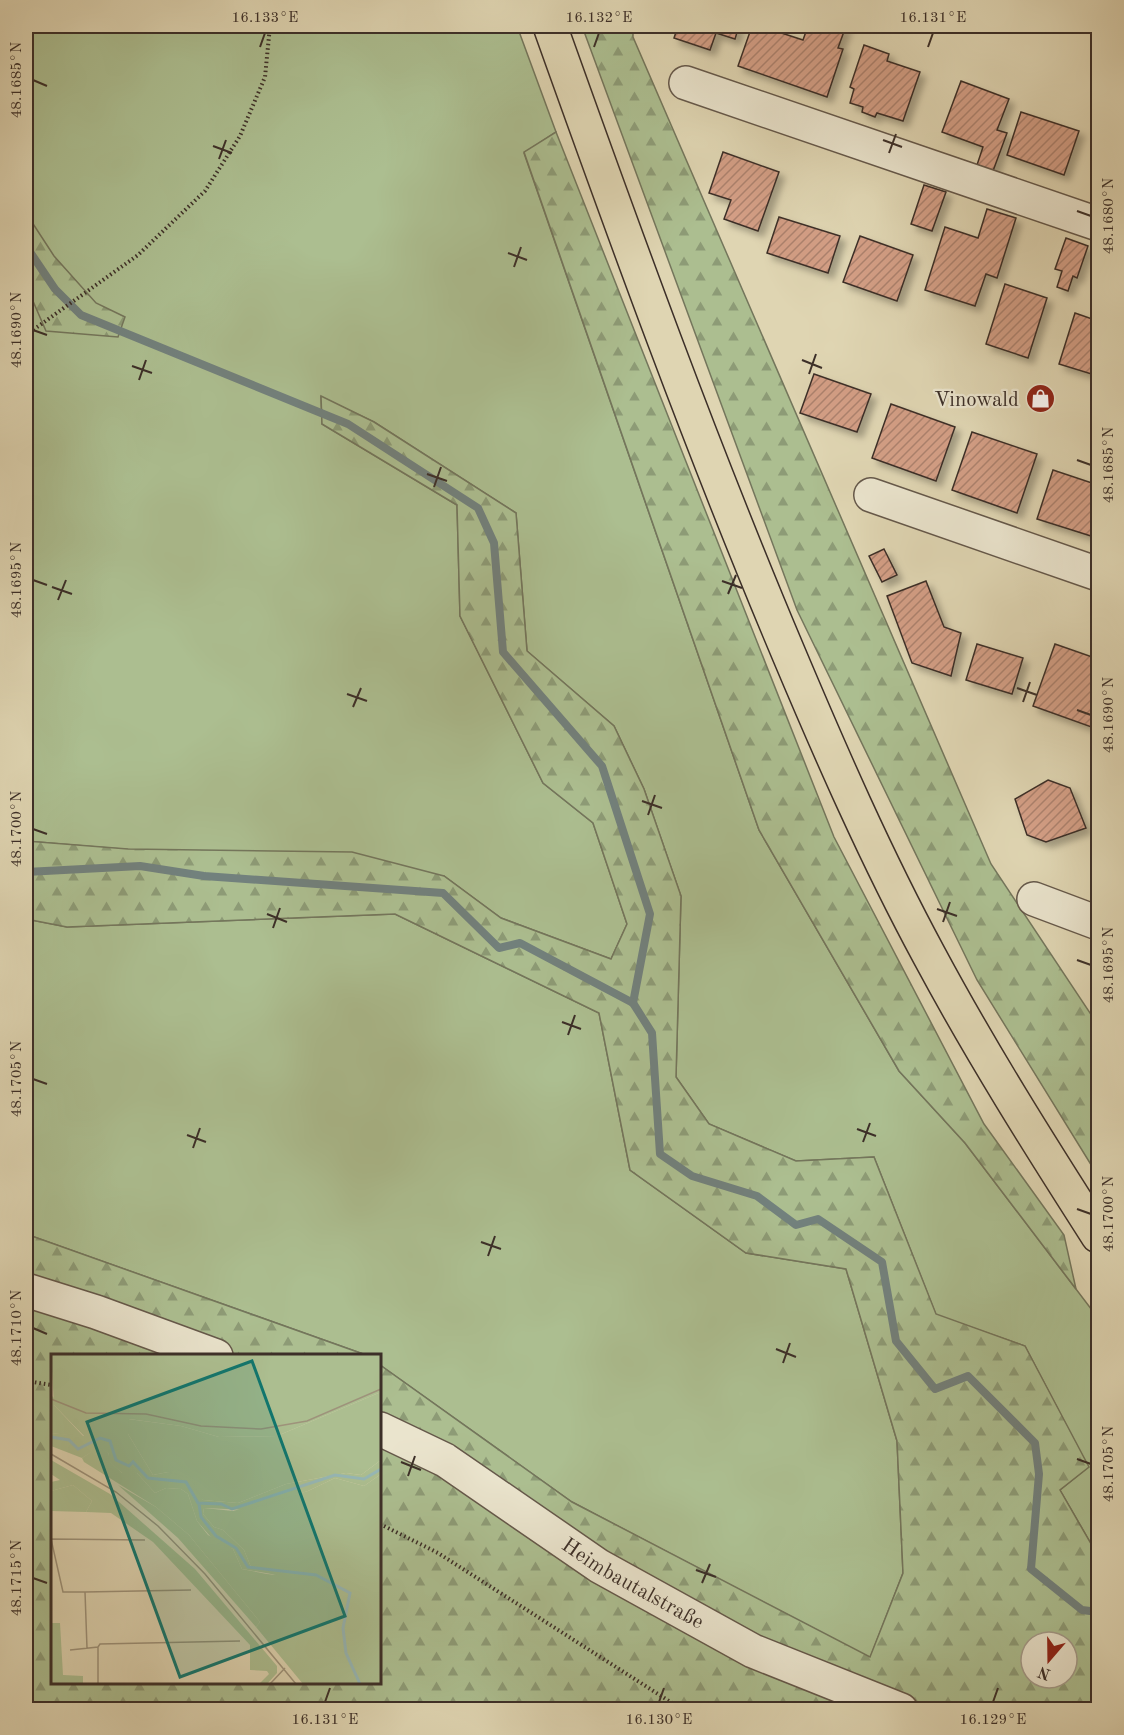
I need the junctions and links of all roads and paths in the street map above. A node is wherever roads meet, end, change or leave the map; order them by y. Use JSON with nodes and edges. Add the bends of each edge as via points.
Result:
{"nodes":[{"id":1,"x":270,"y":26,"type":"edge"},
{"id":2,"x":550,"y":26,"type":"edge"},
{"id":3,"x":686,"y":82,"type":"dead end"},
{"id":4,"x":1098,"y":224,"type":"edge"},
{"id":5,"x":26,"y":335,"type":"edge"},
{"id":6,"x":871,"y":495,"type":"dead end"},
{"id":7,"x":1098,"y":574,"type":"edge"},
{"id":8,"x":1034,"y":899,"type":"dead end"},
{"id":9,"x":1098,"y":923,"type":"edge"},
{"id":10,"x":1098,"y":1236,"type":"edge"},
{"id":11,"x":26,"y":1290,"type":"edge"},
{"id":12,"x":211,"y":1354,"type":"edge"},
{"id":13,"x":26,"y":1381,"type":"edge"},
{"id":14,"x":51,"y":1385,"type":"edge"},
{"id":15,"x":381,"y":1429,"type":"edge"},
{"id":16,"x":381,"y":1524,"type":"edge"},
{"id":17,"x":682,"y":1710,"type":"edge"},
{"id":18,"x":901,"y":1710,"type":"edge"}],
"edges":[{"from":1,"to":5,"type":"path","via":[[265,77],[240,136],[205,191],[138,255]]},
{"from":2,"to":10,"type":"main road","via":[[669,354],[750,563],[836,764],[970,1031]]},
{"from":3,"to":4,"type":"street"},
{"from":6,"to":7,"type":"street"},
{"from":8,"to":9,"type":"street"},
{"from":11,"to":12,"type":"street"},
{"from":13,"to":14,"type":"path"},
{"from":15,"to":18,"type":"street","name":"Heimbautalstraße","via":[[445,1460],[599,1566],[753,1651]]},
{"from":16,"to":17,"type":"path","via":[[438,1553]]}]}
